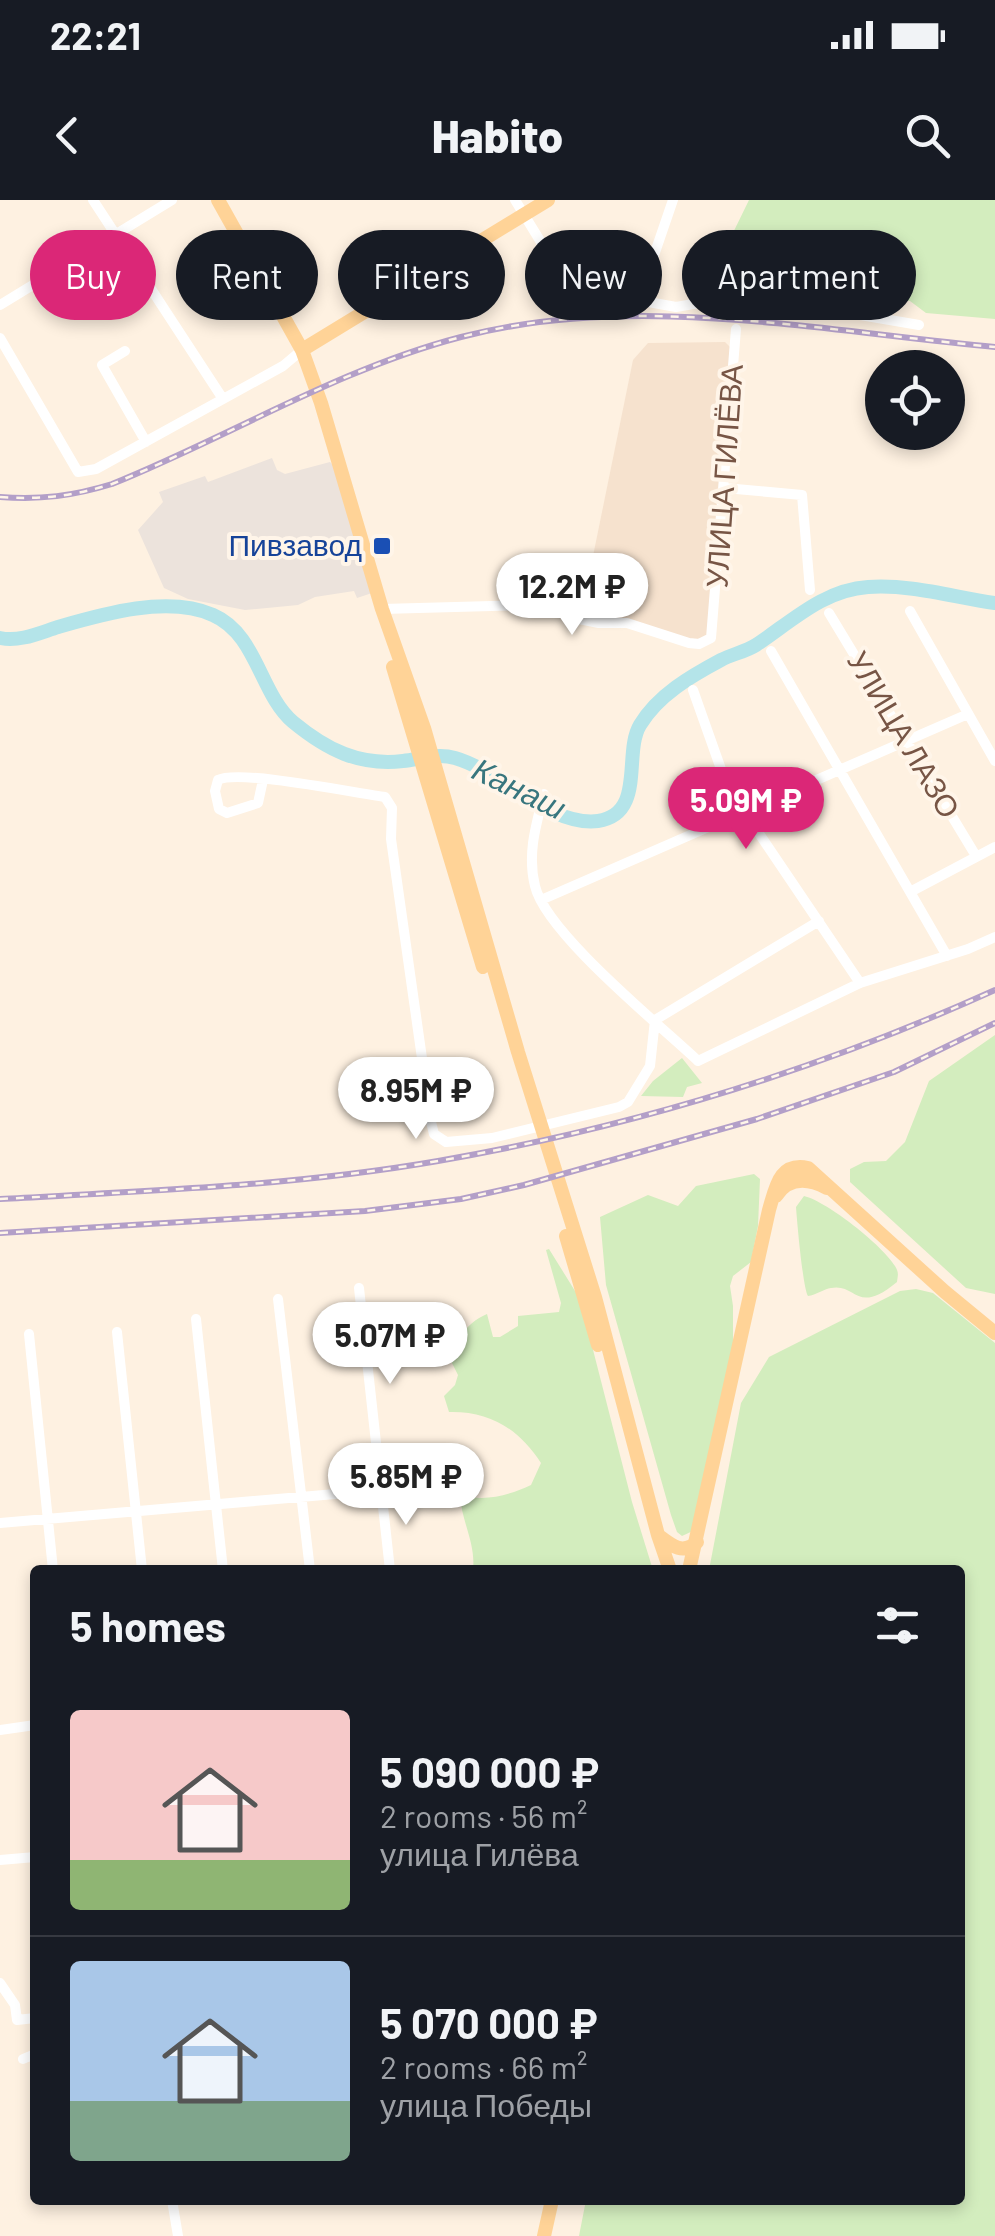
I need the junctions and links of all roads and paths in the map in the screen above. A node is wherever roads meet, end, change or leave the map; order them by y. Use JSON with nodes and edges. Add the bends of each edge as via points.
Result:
{"nodes":[{"id":1,"x":93,"y":200,"type":"edge"},
{"id":2,"x":172,"y":200,"type":"edge"},
{"id":3,"x":218,"y":200,"type":"edge"},
{"id":4,"x":515,"y":200,"type":"edge"},
{"id":5,"x":548,"y":200,"type":"edge"},
{"id":6,"x":674,"y":200,"type":"edge"},
{"id":7,"x":524,"y":214,"type":"junction"},
{"id":8,"x":113,"y":230,"type":"edge"},
{"id":9,"x":124,"y":230,"type":"edge"},
{"id":10,"x":533,"y":230,"type":"edge"},
{"id":11,"x":662,"y":234,"type":"edge"},
{"id":12,"x":30,"y":287,"type":"edge"},
{"id":13,"x":156,"y":296,"type":"edge"},
{"id":14,"x":662,"y":304,"type":"edge"},
{"id":15,"x":0,"y":305,"type":"edge"},
{"id":16,"x":920,"y":325,"type":"dead end"},
{"id":17,"x":736,"y":329,"type":"dead end"},
{"id":18,"x":0,"y":338,"type":"edge"},
{"id":19,"x":302,"y":350,"type":"junction"},
{"id":20,"x":125,"y":351,"type":"dead end"},
{"id":21,"x":223,"y":399,"type":"junction"},
{"id":22,"x":146,"y":442,"type":"junction"},
{"id":23,"x":725,"y":488,"type":"junction"},
{"id":24,"x":810,"y":590,"type":"dead end"},
{"id":25,"x":382,"y":609,"type":"junction"},
{"id":26,"x":910,"y":611,"type":"dead end"},
{"id":27,"x":829,"y":614,"type":"dead end"},
{"id":28,"x":771,"y":651,"type":"dead end"},
{"id":29,"x":694,"y":690,"type":"dead end"},
{"id":30,"x":968,"y":714,"type":"junction"},
{"id":31,"x":908,"y":742,"type":"junction"},
{"id":32,"x":995,"y":761,"type":"edge"},
{"id":33,"x":840,"y":771,"type":"junction"},
{"id":34,"x":263,"y":780,"type":"junction"},
{"id":35,"x":544,"y":794,"type":"dead end"},
{"id":36,"x":742,"y":812,"type":"junction"},
{"id":37,"x":995,"y":846,"type":"edge"},
{"id":38,"x":976,"y":856,"type":"junction"},
{"id":39,"x":910,"y":892,"type":"junction"},
{"id":40,"x":540,"y":900,"type":"junction"},
{"id":41,"x":819,"y":921,"type":"junction"},
{"id":42,"x":995,"y":937,"type":"edge"},
{"id":43,"x":947,"y":956,"type":"junction"},
{"id":44,"x":860,"y":983,"type":"junction"},
{"id":45,"x":655,"y":1020,"type":"junction"},
{"id":46,"x":359,"y":1288,"type":"dead end"},
{"id":47,"x":278,"y":1298,"type":"dead end"},
{"id":48,"x":590,"y":1298,"type":"junction"},
{"id":49,"x":196,"y":1319,"type":"dead end"},
{"id":50,"x":117,"y":1332,"type":"dead end"},
{"id":51,"x":995,"y":1333,"type":"edge"},
{"id":52,"x":29,"y":1334,"type":"dead end"},
{"id":53,"x":382,"y":1490,"type":"junction"},
{"id":54,"x":302,"y":1497,"type":"junction"},
{"id":55,"x":216,"y":1503,"type":"junction"},
{"id":56,"x":136,"y":1510,"type":"junction"},
{"id":57,"x":48,"y":1519,"type":"junction"},
{"id":58,"x":0,"y":1523,"type":"edge"},
{"id":59,"x":658,"y":1536,"type":"junction"},
{"id":60,"x":697,"y":1542,"type":"junction"},
{"id":61,"x":53,"y":1565,"type":"edge"},
{"id":62,"x":142,"y":1565,"type":"edge"},
{"id":63,"x":222,"y":1565,"type":"edge"},
{"id":64,"x":309,"y":1565,"type":"edge"},
{"id":65,"x":390,"y":1565,"type":"edge"},
{"id":66,"x":661,"y":1565,"type":"edge"},
{"id":67,"x":668,"y":1565,"type":"edge"},
{"id":68,"x":691,"y":1565,"type":"edge"},
{"id":69,"x":30,"y":1726,"type":"edge"},
{"id":70,"x":0,"y":1730,"type":"edge"},
{"id":71,"x":30,"y":1857,"type":"edge"},
{"id":72,"x":0,"y":1860,"type":"edge"},
{"id":73,"x":0,"y":1983,"type":"edge"},
{"id":74,"x":30,"y":2019,"type":"edge"},
{"id":75,"x":30,"y":2056,"type":"edge"},
{"id":76,"x":23,"y":2058,"type":"dead end"},
{"id":77,"x":173,"y":2205,"type":"edge"},
{"id":78,"x":551,"y":2205,"type":"edge"},
{"id":79,"x":178,"y":2236,"type":"edge"},
{"id":80,"x":544,"y":2236,"type":"edge"}],
"edges":[{"from":1,"to":8,"type":"street"},
{"from":2,"to":9,"type":"street"},
{"from":3,"to":19,"type":"main road"},
{"from":4,"to":7,"type":"street"},
{"from":5,"to":7,"type":"main road"},
{"from":6,"to":11,"type":"street"},
{"from":7,"to":10,"type":"street"},
{"from":7,"to":19,"type":"main road"},
{"from":12,"to":15,"type":"street"},
{"from":13,"to":21,"type":"street"},
{"from":14,"to":16,"type":"street","via":[[728,298]]},
{"from":17,"to":23,"type":"street","name":"УЛИЦА ГИЛЁВА"},
{"from":18,"to":22,"type":"street","via":[[78,472]]},
{"from":19,"to":21,"type":"street"},
{"from":19,"to":25,"type":"main road"},
{"from":20,"to":22,"type":"street","via":[[102,365]]},
{"from":21,"to":22,"type":"street"},
{"from":23,"to":24,"type":"street","via":[[802,495]]},
{"from":23,"to":25,"type":"street","name":"УЛИЦА ГИЛЁВА","via":[[712,638],[698,644],[532,605]]},
{"from":25,"to":48,"type":"main road"},
{"from":26,"to":30,"type":"street"},
{"from":27,"to":31,"type":"street","name":"УЛИЦА ЛАЗО"},
{"from":28,"to":33,"type":"street"},
{"from":29,"to":36,"type":"street","via":[[726,786]]},
{"from":30,"to":31,"type":"street"},
{"from":30,"to":32,"type":"street"},
{"from":31,"to":33,"type":"street"},
{"from":31,"to":38,"type":"street","name":"УЛИЦА ЛАЗО"},
{"from":33,"to":36,"type":"street"},
{"from":33,"to":39,"type":"street"},
{"from":34,"to":34,"type":"street","via":[[218,780],[220,810],[258,803]]},
{"from":34,"to":45,"type":"street","via":[[386,796],[392,808],[431,1122],[439,1139],[492,1138],[619,1107],[650,1066]]},
{"from":35,"to":40,"type":"street","via":[[531,864]]},
{"from":36,"to":40,"type":"street"},
{"from":36,"to":41,"type":"street"},
{"from":37,"to":38,"type":"street"},
{"from":38,"to":39,"type":"street"},
{"from":39,"to":43,"type":"street"},
{"from":40,"to":45,"type":"street","via":[[581,952]]},
{"from":41,"to":44,"type":"street"},
{"from":41,"to":45,"type":"street"},
{"from":42,"to":43,"type":"street"},
{"from":43,"to":44,"type":"street"},
{"from":44,"to":45,"type":"street","via":[[698,1061]]},
{"from":46,"to":53,"type":"street"},
{"from":47,"to":54,"type":"street"},
{"from":48,"to":59,"type":"main road"},
{"from":48,"to":66,"type":"main road"},
{"from":49,"to":55,"type":"street"},
{"from":50,"to":56,"type":"street"},
{"from":51,"to":60,"type":"main road","via":[[842,1195],[816,1179],[784,1178],[769,1210]]},
{"from":52,"to":57,"type":"street"},
{"from":53,"to":54,"type":"street"},
{"from":53,"to":65,"type":"street"},
{"from":54,"to":55,"type":"street"},
{"from":54,"to":64,"type":"street"},
{"from":55,"to":56,"type":"street"},
{"from":55,"to":63,"type":"street"},
{"from":56,"to":57,"type":"street"},
{"from":56,"to":62,"type":"street"},
{"from":57,"to":58,"type":"street"},
{"from":57,"to":61,"type":"street"},
{"from":59,"to":60,"type":"main road","via":[[680,1549]]},
{"from":59,"to":67,"type":"main road"},
{"from":60,"to":68,"type":"main road"},
{"from":69,"to":70,"type":"street"},
{"from":71,"to":72,"type":"street"},
{"from":73,"to":74,"type":"street","via":[[17,2020]]},
{"from":75,"to":76,"type":"street"},
{"from":77,"to":79,"type":"street"},
{"from":78,"to":80,"type":"main road"}]}
